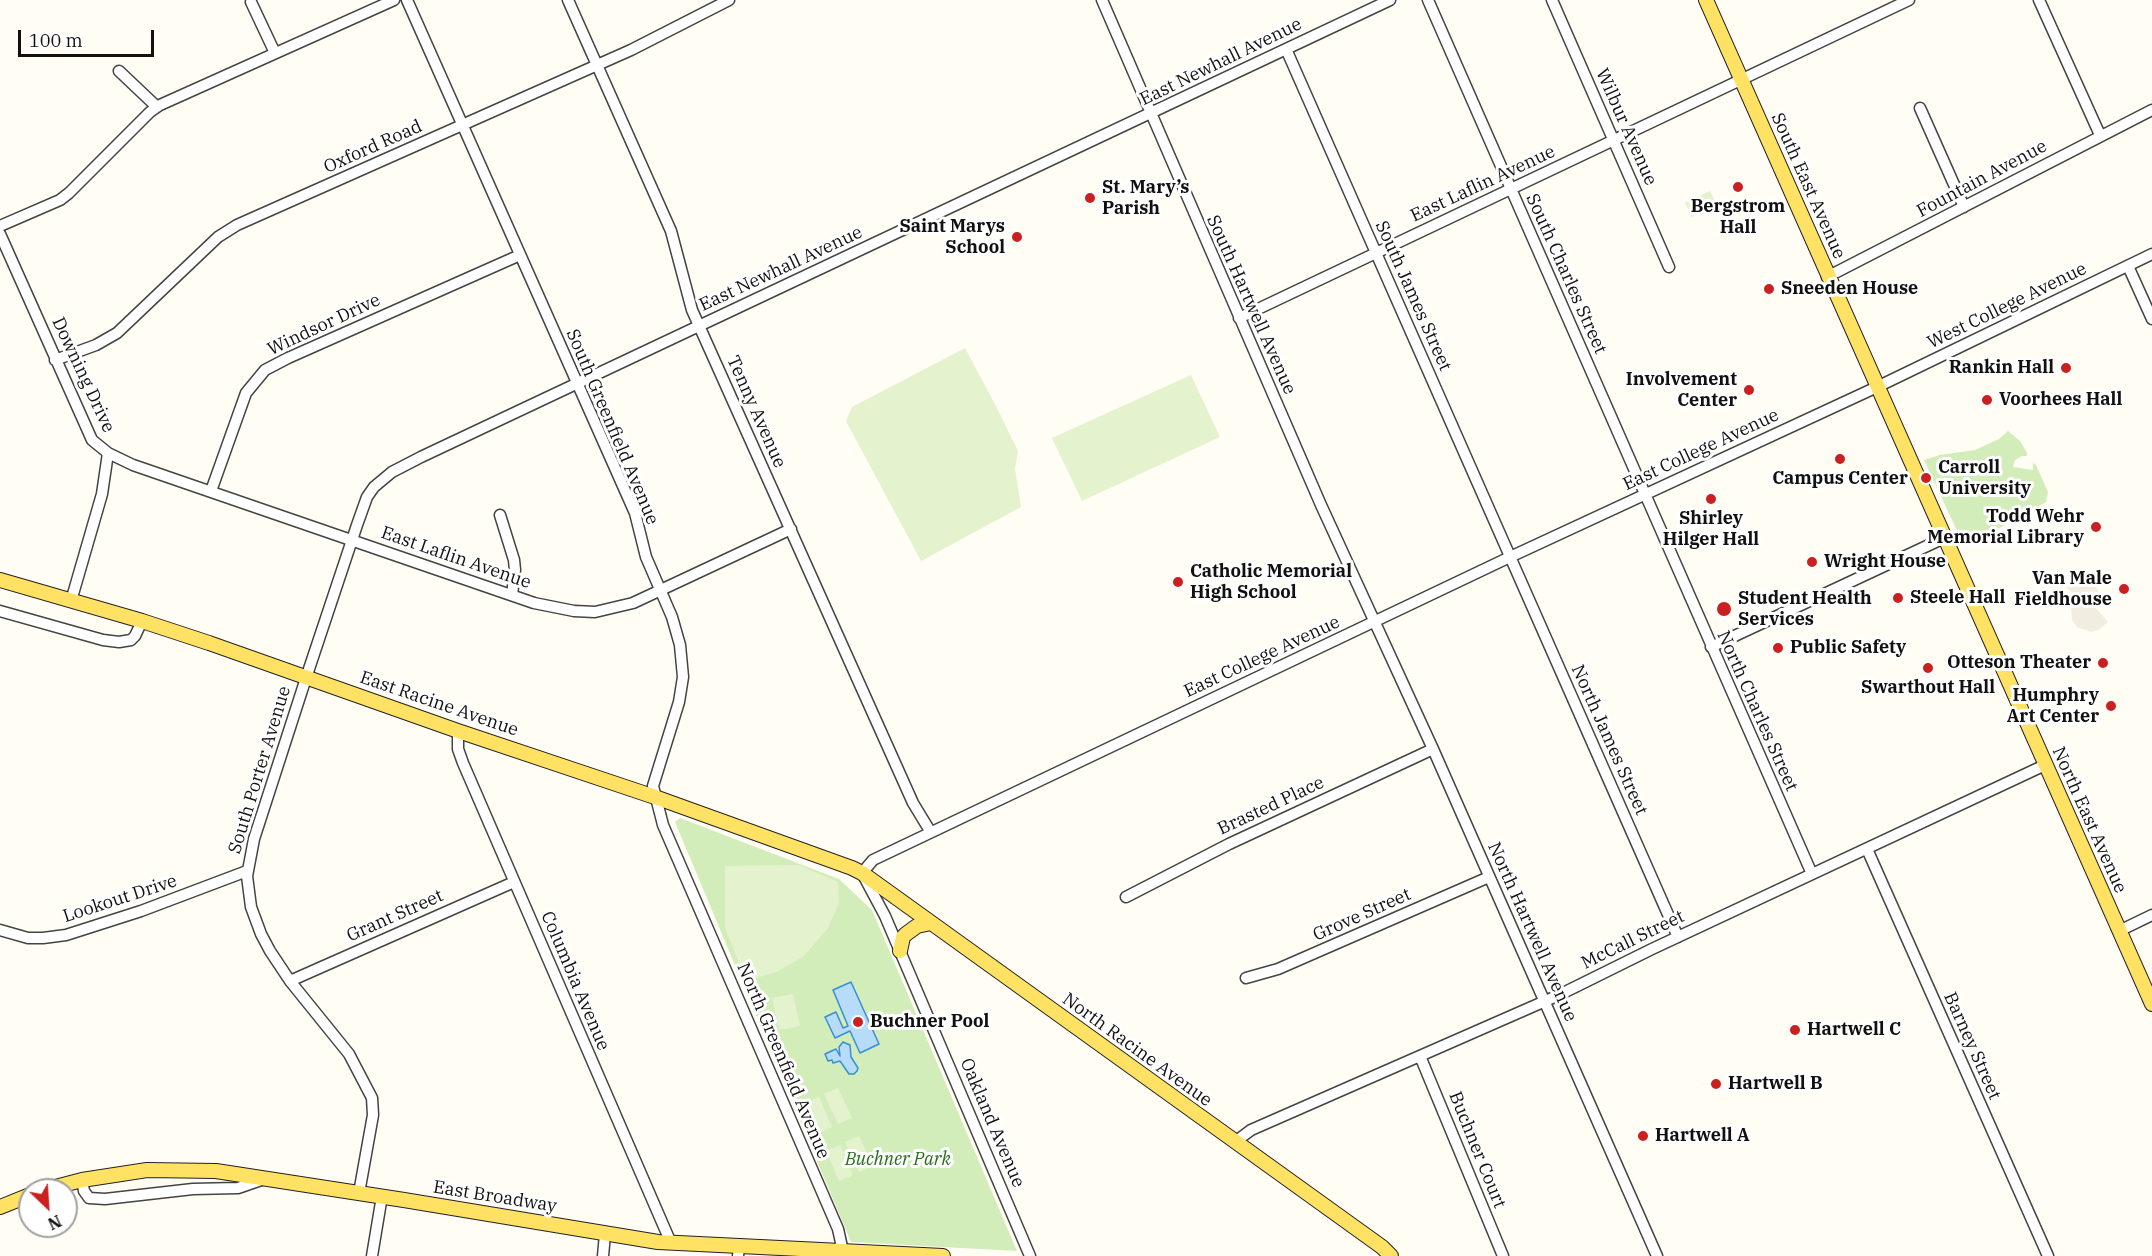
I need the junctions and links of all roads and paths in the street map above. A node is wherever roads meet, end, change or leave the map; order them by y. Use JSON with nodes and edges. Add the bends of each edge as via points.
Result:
{"nodes":[{"id":1,"x":394,"y":0,"type":"edge"},
{"id":2,"x":407,"y":0,"type":"edge"},
{"id":3,"x":568,"y":0,"type":"edge"},
{"id":4,"x":729,"y":0,"type":"edge"},
{"id":5,"x":1102,"y":0,"type":"edge"},
{"id":6,"x":1390,"y":0,"type":"edge"},
{"id":7,"x":1428,"y":0,"type":"edge"},
{"id":8,"x":1552,"y":0,"type":"edge"},
{"id":9,"x":1706,"y":0,"type":"edge"},
{"id":10,"x":1909,"y":0,"type":"edge"},
{"id":11,"x":2039,"y":0,"type":"edge"},
{"id":12,"x":251,"y":2,"type":"dead end"},
{"id":13,"x":1286,"y":49,"type":"junction"},
{"id":14,"x":275,"y":53,"type":"junction"},
{"id":15,"x":597,"y":65,"type":"junction"},
{"id":16,"x":119,"y":71,"type":"dead end"},
{"id":17,"x":1742,"y":81,"type":"junction"},
{"id":18,"x":157,"y":107,"type":"junction"},
{"id":19,"x":1920,"y":108,"type":"dead end"},
{"id":20,"x":2152,"y":110,"type":"edge"},
{"id":21,"x":1152,"y":113,"type":"junction"},
{"id":22,"x":463,"y":125,"type":"junction"},
{"id":23,"x":2100,"y":135,"type":"junction"},
{"id":24,"x":1614,"y":141,"type":"junction"},
{"id":25,"x":1511,"y":190,"type":"junction"},
{"id":26,"x":1964,"y":207,"type":"junction"},
{"id":27,"x":0,"y":226,"type":"edge"},
{"id":28,"x":0,"y":234,"type":"edge"},
{"id":29,"x":1376,"y":253,"type":"junction"},
{"id":30,"x":2152,"y":254,"type":"edge"},
{"id":31,"x":519,"y":255,"type":"junction"},
{"id":32,"x":2128,"y":266,"type":"junction"},
{"id":33,"x":1669,"y":267,"type":"dead end"},
{"id":34,"x":1827,"y":277,"type":"junction"},
{"id":35,"x":1239,"y":318,"type":"junction"},
{"id":36,"x":2152,"y":319,"type":"edge"},
{"id":37,"x":699,"y":326,"type":"junction"},
{"id":38,"x":55,"y":360,"type":"junction"},
{"id":39,"x":577,"y":384,"type":"junction"},
{"id":40,"x":1876,"y":387,"type":"junction"},
{"id":41,"x":108,"y":453,"type":"junction"},
{"id":42,"x":211,"y":491,"type":"junction"},
{"id":43,"x":1644,"y":495,"type":"junction"},
{"id":44,"x":500,"y":515,"type":"dead end"},
{"id":45,"x":791,"y":529,"type":"junction"},
{"id":46,"x":1944,"y":538,"type":"junction"},
{"id":47,"x":352,"y":541,"type":"junction"},
{"id":48,"x":1510,"y":557,"type":"junction"},
{"id":49,"x":0,"y":580,"type":"edge"},
{"id":50,"x":661,"y":591,"type":"junction"},
{"id":51,"x":512,"y":595,"type":"junction"},
{"id":52,"x":71,"y":601,"type":"junction"},
{"id":53,"x":0,"y":611,"type":"edge"},
{"id":54,"x":142,"y":621,"type":"junction"},
{"id":55,"x":1375,"y":622,"type":"junction"},
{"id":56,"x":1711,"y":647,"type":"junction"},
{"id":57,"x":306,"y":678,"type":"junction"},
{"id":58,"x":458,"y":730,"type":"junction"},
{"id":59,"x":1433,"y":749,"type":"junction"},
{"id":60,"x":2045,"y":765,"type":"junction"},
{"id":61,"x":656,"y":797,"type":"junction"},
{"id":62,"x":930,"y":831,"type":"junction"},
{"id":63,"x":1867,"y":849,"type":"junction"},
{"id":64,"x":247,"y":871,"type":"junction"},
{"id":65,"x":862,"y":873,"type":"junction"},
{"id":66,"x":1812,"y":874,"type":"junction"},
{"id":67,"x":1489,"y":877,"type":"junction"},
{"id":68,"x":514,"y":882,"type":"junction"},
{"id":69,"x":1126,"y":897,"type":"dead end"},
{"id":70,"x":2152,"y":915,"type":"edge"},
{"id":71,"x":931,"y":923,"type":"junction"},
{"id":72,"x":0,"y":930,"type":"edge"},
{"id":73,"x":2119,"y":931,"type":"junction"},
{"id":74,"x":1678,"y":937,"type":"junction"},
{"id":75,"x":715,"y":946,"type":"joint"},
{"id":76,"x":900,"y":951,"type":"junction"},
{"id":77,"x":1246,"y":978,"type":"dead end"},
{"id":78,"x":290,"y":981,"type":"junction"},
{"id":79,"x":1544,"y":1001,"type":"junction"},
{"id":80,"x":2152,"y":1004,"type":"edge"},
{"id":81,"x":1420,"y":1056,"type":"junction"},
{"id":82,"x":1235,"y":1142,"type":"junction"},
{"id":83,"x":267,"y":1178,"type":"junction"},
{"id":84,"x":82,"y":1180,"type":"junction"},
{"id":85,"x":78,"y":1181,"type":"edge"},
{"id":86,"x":359,"y":1193,"type":"junction"},
{"id":87,"x":382,"y":1196,"type":"junction"},
{"id":88,"x":18,"y":1200,"type":"edge"},
{"id":89,"x":2,"y":1207,"type":"edge"},
{"id":90,"x":605,"y":1234,"type":"junction"},
{"id":91,"x":671,"y":1243,"type":"junction"},
{"id":92,"x":738,"y":1251,"type":"edge"},
{"id":93,"x":844,"y":1254,"type":"edge"},
{"id":94,"x":372,"y":1256,"type":"edge"},
{"id":95,"x":603,"y":1256,"type":"edge"},
{"id":96,"x":943,"y":1256,"type":"edge"},
{"id":97,"x":1030,"y":1256,"type":"edge"},
{"id":98,"x":1391,"y":1256,"type":"edge"},
{"id":99,"x":1503,"y":1256,"type":"edge"},
{"id":100,"x":1657,"y":1256,"type":"edge"},
{"id":101,"x":2048,"y":1256,"type":"edge"}],
"edges":[{"from":1,"to":14,"type":"street"},
{"from":2,"to":22,"type":"street","name":"South Greenfield Avenue"},
{"from":3,"to":15,"type":"street","name":"Tenny Avenue"},
{"from":4,"to":15,"type":"street","name":"Oxford Road"},
{"from":5,"to":21,"type":"street","name":"South Hartwell Avenue"},
{"from":6,"to":13,"type":"street","name":"East Newhall Avenue"},
{"from":7,"to":25,"type":"street","name":"South Charles Street"},
{"from":8,"to":24,"type":"street","name":"Wilbur Avenue"},
{"from":9,"to":17,"type":"main road","name":"South East Avenue"},
{"from":10,"to":17,"type":"street","name":"East Laflin Avenue"},
{"from":11,"to":23,"type":"street"},
{"from":12,"to":14,"type":"street"},
{"from":13,"to":21,"type":"street","name":"East Newhall Avenue"},
{"from":13,"to":29,"type":"street","name":"South James Street"},
{"from":14,"to":18,"type":"street"},
{"from":15,"to":22,"type":"street","name":"Oxford Road"},
{"from":15,"to":37,"type":"street","name":"Tenny Avenue","via":[[671,231]]},
{"from":16,"to":18,"type":"street"},
{"from":17,"to":24,"type":"street","name":"East Laflin Avenue"},
{"from":17,"to":34,"type":"main road","name":"South East Avenue"},
{"from":18,"to":27,"type":"street","via":[[69,194]]},
{"from":19,"to":26,"type":"street"},
{"from":20,"to":23,"type":"street","name":"Fountain Avenue"},
{"from":21,"to":35,"type":"street","name":"South Hartwell Avenue"},
{"from":21,"to":37,"type":"street","name":"East Newhall Avenue"},
{"from":22,"to":31,"type":"street","name":"South Greenfield Avenue"},
{"from":22,"to":38,"type":"street","name":"Oxford Road","via":[[237,225],[218,237],[117,333]]},
{"from":23,"to":26,"type":"street","name":"Fountain Avenue"},
{"from":24,"to":25,"type":"street","name":"East Laflin Avenue"},
{"from":24,"to":33,"type":"street","name":"Wilbur Avenue"},
{"from":25,"to":29,"type":"street","name":"East Laflin Avenue"},
{"from":25,"to":43,"type":"street","name":"South Charles Street"},
{"from":26,"to":34,"type":"street","name":"Fountain Avenue"},
{"from":28,"to":38,"type":"street","name":"Downing Drive"},
{"from":29,"to":35,"type":"street","name":"East Laflin Avenue"},
{"from":29,"to":48,"type":"street","name":"South James Street"},
{"from":30,"to":32,"type":"street","name":"West College Avenue"},
{"from":31,"to":39,"type":"street","name":"South Greenfield Avenue"},
{"from":31,"to":42,"type":"street","name":"Windsor Drive","via":[[265,370],[246,393]]},
{"from":32,"to":36,"type":"street"},
{"from":32,"to":40,"type":"street","name":"West College Avenue"},
{"from":34,"to":40,"type":"main road","name":"South East Avenue"},
{"from":35,"to":55,"type":"street","name":"South Hartwell Avenue"},
{"from":37,"to":39,"type":"street","name":"East Newhall Avenue"},
{"from":37,"to":45,"type":"street","name":"Tenny Avenue"},
{"from":38,"to":41,"type":"street","name":"Downing Drive","via":[[92,440]]},
{"from":39,"to":47,"type":"street","name":"East Newhall Avenue","via":[[392,472],[367,497]]},
{"from":39,"to":50,"type":"street","name":"South Greenfield Avenue","via":[[635,513],[646,557]]},
{"from":40,"to":43,"type":"street","name":"East College Avenue"},
{"from":40,"to":46,"type":"main road","name":"North East Avenue"},
{"from":41,"to":42,"type":"street","name":"East Laflin Avenue"},
{"from":41,"to":52,"type":"street","name":"Downing Drive","via":[[102,494]]},
{"from":42,"to":47,"type":"street","name":"East Laflin Avenue"},
{"from":43,"to":48,"type":"street","name":"East College Avenue"},
{"from":43,"to":56,"type":"street","name":"North Charles Street"},
{"from":44,"to":51,"type":"street","via":[[514,560]]},
{"from":45,"to":50,"type":"street","name":"East Laflin Avenue"},
{"from":45,"to":62,"type":"street","name":"Tenny Avenue","via":[[913,803]]},
{"from":46,"to":56,"type":"street"},
{"from":46,"to":60,"type":"main road","name":"North East Avenue"},
{"from":47,"to":51,"type":"street","name":"East Laflin Avenue"},
{"from":47,"to":57,"type":"street","name":"East Newhall Avenue"},
{"from":48,"to":55,"type":"street","name":"East College Avenue"},
{"from":48,"to":74,"type":"street","name":"North James Street"},
{"from":49,"to":52,"type":"main road","name":"East Racine Avenue"},
{"from":50,"to":51,"type":"street","name":"East Laflin Avenue","via":[[595,612],[557,609]]},
{"from":50,"to":61,"type":"street","name":"South Greenfield Avenue","via":[[677,631],[683,676],[680,702],[653,786]]},
{"from":52,"to":54,"type":"main road","name":"East Racine Avenue"},
{"from":53,"to":54,"type":"street","via":[[119,642],[131,640]]},
{"from":54,"to":57,"type":"main road","name":"East Racine Avenue"},
{"from":55,"to":59,"type":"street","name":"North Hartwell Avenue"},
{"from":55,"to":62,"type":"street","name":"East College Avenue"},
{"from":56,"to":66,"type":"street","name":"North Charles Street"},
{"from":57,"to":58,"type":"main road","name":"East Racine Avenue"},
{"from":57,"to":64,"type":"street","name":"South Porter Avenue"},
{"from":58,"to":61,"type":"main road","name":"East Racine Avenue"},
{"from":58,"to":68,"type":"street","name":"Columbia Avenue","via":[[458,749]]},
{"from":59,"to":67,"type":"street","name":"North Hartwell Avenue"},
{"from":59,"to":69,"type":"street","name":"Brasted Place","via":[[1229,844]]},
{"from":60,"to":63,"type":"street","name":"McCall Street"},
{"from":60,"to":73,"type":"main road","name":"North East Avenue"},
{"from":61,"to":65,"type":"main road","name":"East Racine Avenue"},
{"from":61,"to":75,"type":"street","name":"South Greenfield Avenue","via":[[663,825]]},
{"from":62,"to":65,"type":"street","name":"East College Avenue","via":[[873,860]]},
{"from":63,"to":66,"type":"street","name":"McCall Street"},
{"from":63,"to":101,"type":"street","name":"Barney Street"},
{"from":64,"to":72,"type":"street","name":"Lookout Drive","via":[[66,935],[28,938]]},
{"from":64,"to":78,"type":"street","name":"South Porter Avenue","via":[[257,924]]},
{"from":65,"to":71,"type":"main road","name":"North Racine Avenue"},
{"from":65,"to":76,"type":"street","name":"Oakland Avenue"},
{"from":66,"to":74,"type":"street","name":"McCall Street"},
{"from":67,"to":77,"type":"street","name":"Grove Street","via":[[1278,969]]},
{"from":67,"to":79,"type":"street","name":"North Hartwell Avenue"},
{"from":68,"to":78,"type":"street","name":"Grant Street"},
{"from":68,"to":91,"type":"street","name":"Columbia Avenue"},
{"from":70,"to":73,"type":"street"},
{"from":71,"to":76,"type":"main road","via":[[906,934]]},
{"from":71,"to":82,"type":"main road","name":"North Racine Avenue"},
{"from":73,"to":80,"type":"main road","name":"North East Avenue"},
{"from":74,"to":79,"type":"street","name":"McCall Street"},
{"from":75,"to":93,"type":"street","name":"North Greenfield Avenue","via":[[838,1230]]},
{"from":76,"to":97,"type":"street","name":"Oakland Avenue"},
{"from":78,"to":86,"type":"street","name":"South Porter Avenue","via":[[349,1054],[372,1098],[373,1115]]},
{"from":79,"to":81,"type":"street","name":"McCall Street"},
{"from":79,"to":100,"type":"street","name":"North Hartwell Avenue"},
{"from":81,"to":82,"type":"street","name":"McCall Street","via":[[1251,1130]]},
{"from":81,"to":99,"type":"street","name":"Buchner Court"},
{"from":82,"to":98,"type":"main road","name":"North Racine Avenue"},
{"from":83,"to":84,"type":"main road","name":"East Broadway","via":[[177,1169]]},
{"from":83,"to":84,"type":"street","via":[[238,1188],[105,1199],[89,1198]]},
{"from":83,"to":86,"type":"main road","name":"East Broadway"},
{"from":84,"to":85,"type":"main road","name":"East Broadway"},
{"from":86,"to":87,"type":"main road","name":"East Broadway"},
{"from":87,"to":90,"type":"main road","name":"East Broadway"},
{"from":87,"to":94,"type":"street"},
{"from":88,"to":89,"type":"main road"},
{"from":90,"to":91,"type":"main road","name":"East Broadway"},
{"from":90,"to":95,"type":"street"},
{"from":91,"to":92,"type":"main road","name":"East Broadway"},
{"from":92,"to":93,"type":"main road","name":"East Broadway"},
{"from":93,"to":96,"type":"main road","name":"East Broadway"}]}
